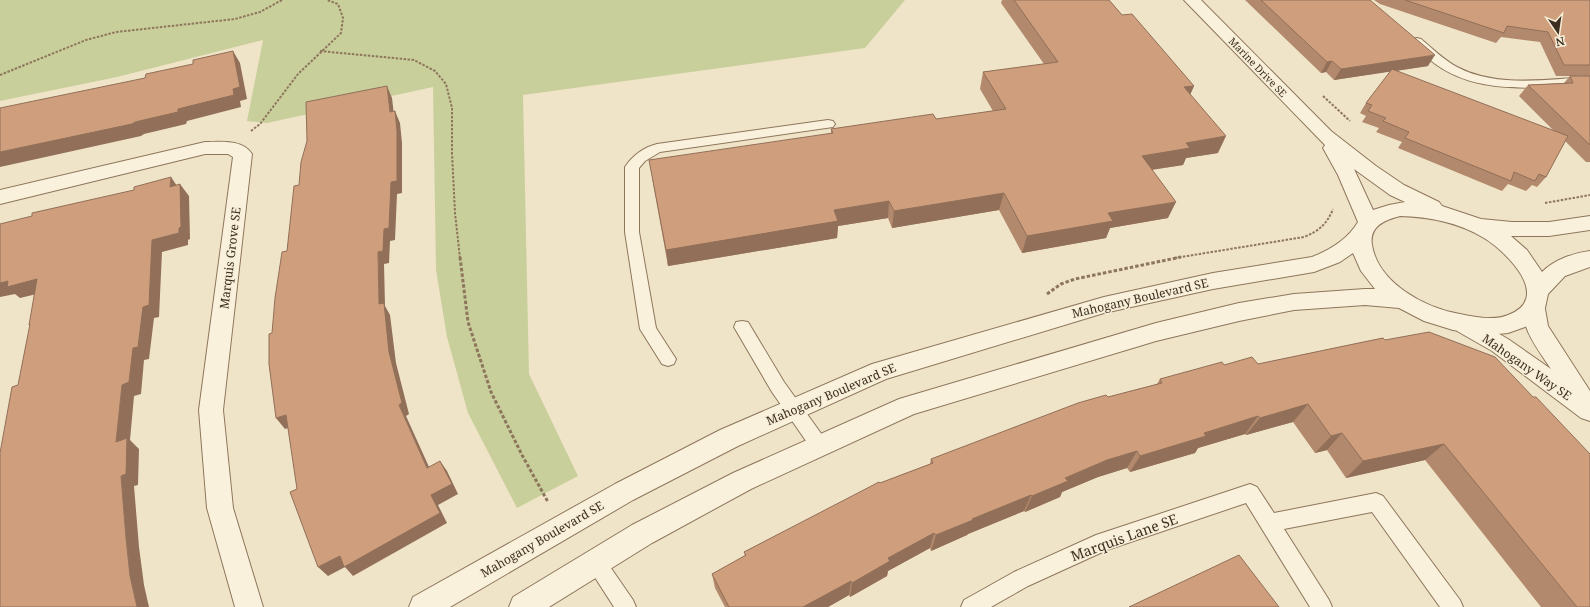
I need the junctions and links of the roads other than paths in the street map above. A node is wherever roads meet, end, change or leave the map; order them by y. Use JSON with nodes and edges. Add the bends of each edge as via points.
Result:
{"nodes":[{"id":1,"x":1192,"y":0,"type":"edge"},
{"id":2,"x":1406,"y":33,"type":"edge"},
{"id":3,"x":1590,"y":81,"type":"edge"},
{"id":4,"x":828,"y":124,"type":"dead end"},
{"id":5,"x":1324,"y":135,"type":"junction"},
{"id":6,"x":0,"y":197,"type":"edge"},
{"id":7,"x":1446,"y":214,"type":"junction"},
{"id":8,"x":1473,"y":223,"type":"junction"},
{"id":9,"x":1590,"y":223,"type":"edge"},
{"id":10,"x":1364,"y":229,"type":"junction"},
{"id":11,"x":1590,"y":259,"type":"edge"},
{"id":12,"x":1403,"y":300,"type":"junction"},
{"id":13,"x":1536,"y":300,"type":"junction"},
{"id":14,"x":1465,"y":325,"type":"junction"},
{"id":15,"x":742,"y":327,"type":"dead end"},
{"id":16,"x":668,"y":359,"type":"dead end"},
{"id":17,"x":795,"y":409,"type":"junction"},
{"id":18,"x":1589,"y":410,"type":"edge"},
{"id":19,"x":819,"y":445,"type":"junction"},
{"id":20,"x":1269,"y":523,"type":"junction"},
{"id":21,"x":595,"y":562,"type":"junction"},
{"id":22,"x":249,"y":607,"type":"edge"},
{"id":23,"x":423,"y":607,"type":"edge"},
{"id":24,"x":523,"y":607,"type":"edge"},
{"id":25,"x":626,"y":607,"type":"edge"},
{"id":26,"x":972,"y":607,"type":"edge"},
{"id":27,"x":1322,"y":607,"type":"edge"},
{"id":28,"x":1453,"y":607,"type":"edge"}],
"edges":[{"from":1,"to":5,"type":"street","name":"Marine Drive SE"},
{"from":2,"to":3,"type":"lane","via":[[1441,62],[1460,73],[1479,79],[1501,83]]},
{"from":4,"to":16,"type":"lane","via":[[657,148],[640,158],[632,167],[632,232],[648,329]]},
{"from":5,"to":7,"type":"street","name":"Marine Drive SE","via":[[1397,190]]},
{"from":5,"to":10,"type":"street","name":"Marine Drive SE","via":[[1348,175]]},
{"from":6,"to":22,"type":"street","name":"Marquis Grove SE","via":[[205,148],[231,148],[243,154],[211,410],[220,508]]},
{"from":7,"to":8,"type":"street"},
{"from":7,"to":10,"type":"street","name":"Mahogany Boulevard SE","via":[[1422,209],[1400,209],[1381,214]]},
{"from":8,"to":9,"type":"street","via":[[1512,229],[1549,229]]},
{"from":8,"to":13,"type":"street","name":"Mahogany Way SE","via":[[1511,247],[1525,262],[1535,276]]},
{"from":10,"to":12,"type":"street","name":"Marine Drive SE","via":[[1361,250],[1369,267],[1383,284]]},
{"from":10,"to":17,"type":"street","name":"Mahogany Boulevard SE","via":[[1333,257],[1314,264],[1212,281],[1104,305],[880,371]]},
{"from":11,"to":13,"type":"street","via":[[1557,270]]},
{"from":12,"to":14,"type":"street","via":[[1432,315]]},
{"from":12,"to":19,"type":"street","via":[[1365,297],[1294,302],[1156,332],[908,406]]},
{"from":13,"to":14,"type":"street","via":[[1519,321],[1495,327]]},
{"from":13,"to":18,"type":"street","name":"Mahogany Way SE","via":[[1537,328]]},
{"from":14,"to":18,"type":"street","name":"Mahogany Way SE","via":[[1500,345]]},
{"from":15,"to":17,"type":"lane","via":[[778,387]]},
{"from":17,"to":19,"type":"lane"},
{"from":17,"to":23,"type":"street","name":"Mahogany Boulevard SE","via":[[729,438],[624,492]]},
{"from":19,"to":21,"type":"street","via":[[742,481]]},
{"from":20,"to":26,"type":"lane","name":"Marquis Lane SE","via":[[1250,493],[1103,542],[1021,579]]},
{"from":20,"to":27,"type":"lane","name":"Marquis Lane SE"},
{"from":20,"to":28,"type":"lane","via":[[1376,502]]},
{"from":21,"to":24,"type":"street"},
{"from":21,"to":25,"type":"lane"}]}
